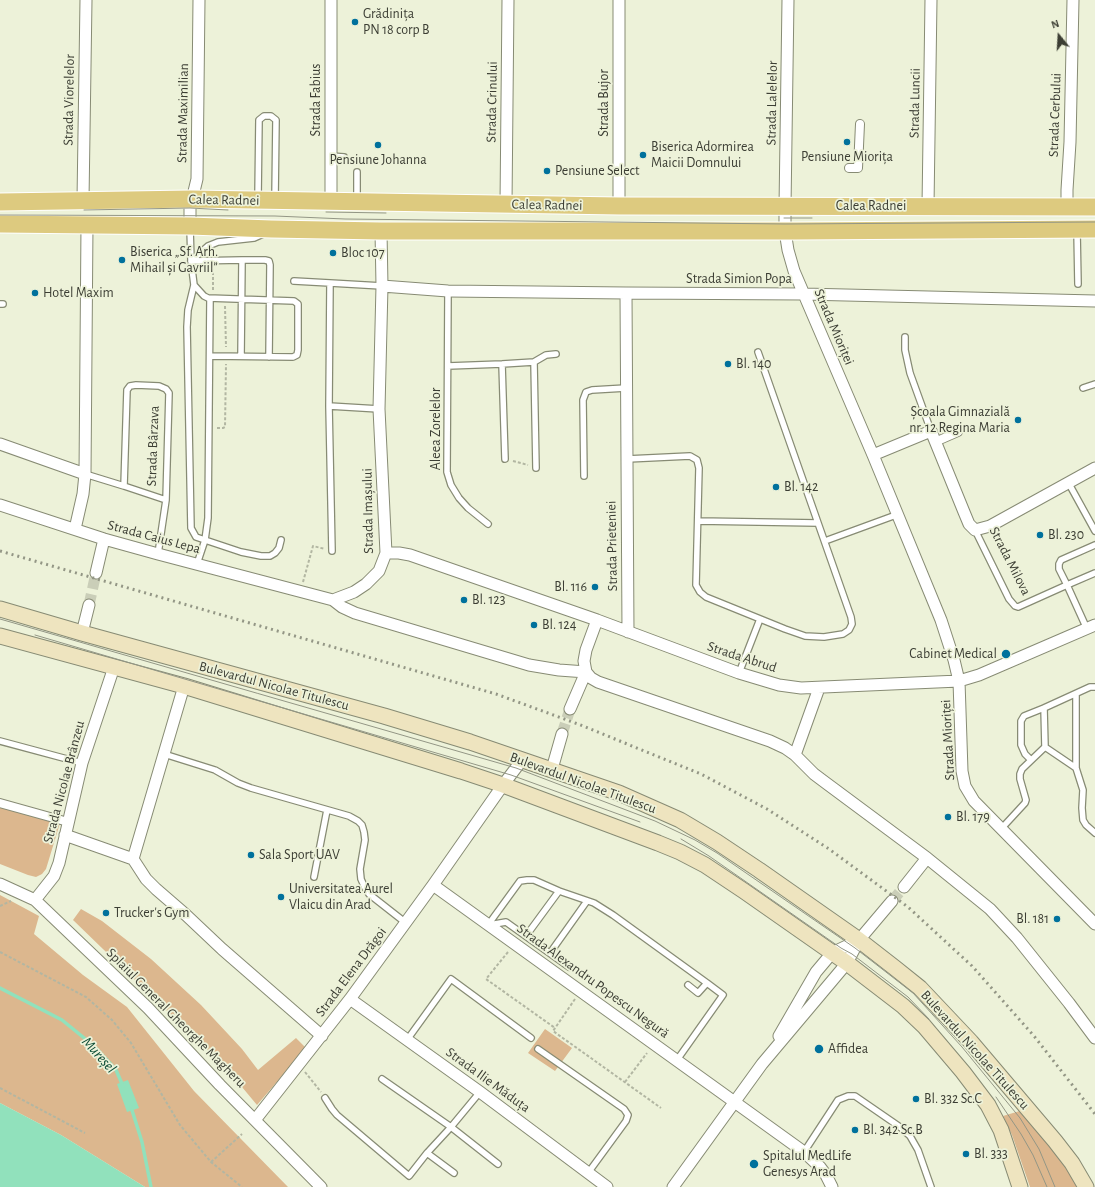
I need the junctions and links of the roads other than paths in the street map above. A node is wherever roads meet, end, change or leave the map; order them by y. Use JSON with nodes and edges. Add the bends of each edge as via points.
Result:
{"nodes":[{"id":1,"x":86,"y":0,"type":"edge"},
{"id":2,"x":199,"y":0,"type":"edge"},
{"id":3,"x":331,"y":0,"type":"edge"},
{"id":4,"x":508,"y":0,"type":"edge"},
{"id":5,"x":619,"y":0,"type":"edge"},
{"id":6,"x":788,"y":0,"type":"edge"},
{"id":7,"x":931,"y":0,"type":"edge"},
{"id":8,"x":1073,"y":0,"type":"edge"},
{"id":9,"x":860,"y":124,"type":"dead end"},
{"id":10,"x":331,"y":156,"type":"junction"},
{"id":11,"x":344,"y":157,"type":"dead end"},
{"id":12,"x":849,"y":168,"type":"dead end"},
{"id":13,"x":357,"y":172,"type":"dead end"},
{"id":14,"x":191,"y":199,"type":"junction"},
{"id":15,"x":83,"y":200,"type":"junction"},
{"id":16,"x":258,"y":200,"type":"junction"},
{"id":17,"x":275,"y":200,"type":"junction"},
{"id":18,"x":331,"y":201,"type":"junction"},
{"id":19,"x":0,"y":202,"type":"edge"},
{"id":20,"x":357,"y":202,"type":"junction"},
{"id":21,"x":506,"y":204,"type":"junction"},
{"id":22,"x":619,"y":206,"type":"junction"},
{"id":23,"x":785,"y":206,"type":"junction"},
{"id":24,"x":928,"y":206,"type":"junction"},
{"id":25,"x":1067,"y":207,"type":"junction"},
{"id":26,"x":1095,"y":207,"type":"edge"},
{"id":27,"x":0,"y":224,"type":"edge"},
{"id":28,"x":87,"y":225,"type":"junction"},
{"id":29,"x":190,"y":226,"type":"junction"},
{"id":30,"x":271,"y":229,"type":"junction"},
{"id":31,"x":1077,"y":229,"type":"junction"},
{"id":32,"x":1095,"y":229,"type":"edge"},
{"id":33,"x":785,"y":230,"type":"junction"},
{"id":34,"x":381,"y":231,"type":"junction"},
{"id":35,"x":242,"y":260,"type":"junction"},
{"id":36,"x":191,"y":261,"type":"junction"},
{"id":37,"x":294,"y":281,"type":"dead end"},
{"id":38,"x":330,"y":283,"type":"junction"},
{"id":39,"x":1078,"y":284,"type":"dead end"},
{"id":40,"x":194,"y":285,"type":"junction"},
{"id":41,"x":382,"y":286,"type":"junction"},
{"id":42,"x":448,"y":290,"type":"junction"},
{"id":43,"x":626,"y":293,"type":"junction"},
{"id":44,"x":804,"y":294,"type":"junction"},
{"id":45,"x":210,"y":299,"type":"junction"},
{"id":46,"x":241,"y":300,"type":"junction"},
{"id":47,"x":270,"y":300,"type":"junction"},
{"id":48,"x":1095,"y":301,"type":"edge"},
{"id":49,"x":905,"y":337,"type":"dead end"},
{"id":50,"x":758,"y":352,"type":"dead end"},
{"id":51,"x":556,"y":354,"type":"dead end"},
{"id":52,"x":210,"y":356,"type":"junction"},
{"id":53,"x":241,"y":356,"type":"junction"},
{"id":54,"x":269,"y":357,"type":"junction"},
{"id":55,"x":534,"y":362,"type":"junction"},
{"id":56,"x":502,"y":364,"type":"junction"},
{"id":57,"x":448,"y":366,"type":"junction"},
{"id":58,"x":1095,"y":384,"type":"edge"},
{"id":59,"x":626,"y":388,"type":"junction"},
{"id":60,"x":1083,"y":388,"type":"dead end"},
{"id":61,"x":329,"y":406,"type":"junction"},
{"id":62,"x":379,"y":410,"type":"junction"},
{"id":63,"x":931,"y":431,"type":"junction"},
{"id":64,"x":958,"y":432,"type":"dead end"},
{"id":65,"x":936,"y":442,"type":"junction"},
{"id":66,"x":0,"y":444,"type":"edge"},
{"id":67,"x":873,"y":455,"type":"junction"},
{"id":68,"x":505,"y":458,"type":"road end"},
{"id":69,"x":627,"y":459,"type":"junction"},
{"id":70,"x":536,"y":468,"type":"road end"},
{"id":71,"x":1095,"y":468,"type":"edge"},
{"id":72,"x":85,"y":474,"type":"junction"},
{"id":73,"x":584,"y":476,"type":"dead end"},
{"id":74,"x":1068,"y":482,"type":"junction"},
{"id":75,"x":124,"y":486,"type":"junction"},
{"id":76,"x":166,"y":500,"type":"junction"},
{"id":77,"x":0,"y":505,"type":"edge"},
{"id":78,"x":896,"y":515,"type":"junction"},
{"id":79,"x":698,"y":521,"type":"junction"},
{"id":80,"x":818,"y":523,"type":"junction"},
{"id":81,"x":488,"y":524,"type":"dead end"},
{"id":82,"x":75,"y":529,"type":"junction"},
{"id":83,"x":975,"y":530,"type":"junction"},
{"id":84,"x":1095,"y":531,"type":"edge"},
{"id":85,"x":104,"y":539,"type":"junction"},
{"id":86,"x":204,"y":540,"type":"junction"},
{"id":87,"x":281,"y":540,"type":"dead end"},
{"id":88,"x":825,"y":541,"type":"junction"},
{"id":89,"x":1095,"y":545,"type":"edge"},
{"id":90,"x":332,"y":551,"type":"road end"},
{"id":91,"x":386,"y":552,"type":"junction"},
{"id":92,"x":158,"y":554,"type":"junction"},
{"id":93,"x":197,"y":564,"type":"junction"},
{"id":94,"x":1095,"y":572,"type":"edge"},
{"id":95,"x":96,"y":573,"type":"tunnel mouth"},
{"id":96,"x":1067,"y":585,"type":"junction"},
{"id":97,"x":333,"y":600,"type":"junction"},
{"id":98,"x":89,"y":605,"type":"tunnel mouth"},
{"id":99,"x":0,"y":609,"type":"edge"},
{"id":100,"x":760,"y":619,"type":"junction"},
{"id":101,"x":597,"y":620,"type":"junction"},
{"id":102,"x":1091,"y":627,"type":"edge"},
{"id":103,"x":628,"y":632,"type":"junction"},
{"id":104,"x":82,"y":633,"type":"junction"},
{"id":105,"x":0,"y":636,"type":"edge"},
{"id":106,"x":114,"y":667,"type":"junction"},
{"id":107,"x":586,"y":672,"type":"junction"},
{"id":108,"x":739,"y":673,"type":"junction"},
{"id":109,"x":959,"y":681,"type":"junction"},
{"id":110,"x":184,"y":686,"type":"junction"},
{"id":111,"x":1093,"y":687,"type":"edge"},
{"id":112,"x":819,"y":688,"type":"junction"},
{"id":113,"x":1076,"y":694,"type":"junction"},
{"id":114,"x":1044,"y":708,"type":"junction"},
{"id":115,"x":570,"y":709,"type":"tunnel mouth"},
{"id":116,"x":562,"y":734,"type":"tunnel mouth"},
{"id":117,"x":0,"y":741,"type":"edge"},
{"id":118,"x":1045,"y":747,"type":"junction"},
{"id":119,"x":164,"y":754,"type":"junction"},
{"id":120,"x":795,"y":755,"type":"junction"},
{"id":121,"x":522,"y":760,"type":"junction"},
{"id":122,"x":1031,"y":760,"type":"junction"},
{"id":123,"x":82,"y":763,"type":"junction"},
{"id":124,"x":1076,"y":768,"type":"junction"},
{"id":125,"x":552,"y":769,"type":"junction"},
{"id":126,"x":503,"y":785,"type":"junction"},
{"id":127,"x":0,"y":803,"type":"edge"},
{"id":128,"x":327,"y":810,"type":"junction"},
{"id":129,"x":68,"y":822,"type":"junction"},
{"id":130,"x":1090,"y":827,"type":"edge"},
{"id":131,"x":1001,"y":829,"type":"junction"},
{"id":132,"x":1095,"y":833,"type":"edge"},
{"id":133,"x":65,"y":835,"type":"junction"},
{"id":134,"x":927,"y":858,"type":"junction"},
{"id":135,"x":133,"y":859,"type":"junction"},
{"id":136,"x":314,"y":877,"type":"dead end"},
{"id":137,"x":0,"y":884,"type":"edge"},
{"id":138,"x":433,"y":885,"type":"junction"},
{"id":139,"x":904,"y":887,"type":"tunnel mouth"},
{"id":140,"x":559,"y":891,"type":"junction"},
{"id":141,"x":35,"y":900,"type":"junction"},
{"id":142,"x":587,"y":901,"type":"junction"},
{"id":143,"x":892,"y":901,"type":"tunnel mouth"},
{"id":144,"x":406,"y":923,"type":"junction"},
{"id":145,"x":1095,"y":924,"type":"edge"},
{"id":146,"x":488,"y":925,"type":"junction"},
{"id":147,"x":526,"y":936,"type":"junction"},
{"id":148,"x":859,"y":940,"type":"junction"},
{"id":149,"x":550,"y":953,"type":"junction"},
{"id":150,"x":832,"y":953,"type":"junction"},
{"id":151,"x":847,"y":963,"type":"junction"},
{"id":152,"x":569,"y":967,"type":"dead end"},
{"id":153,"x":707,"y":982,"type":"junction"},
{"id":154,"x":688,"y":985,"type":"dead end"},
{"id":155,"x":350,"y":999,"type":"junction"},
{"id":156,"x":322,"y":1036,"type":"junction"},
{"id":157,"x":531,"y":1038,"type":"dead end"},
{"id":158,"x":1095,"y":1038,"type":"edge"},
{"id":159,"x":407,"y":1040,"type":"junction"},
{"id":160,"x":538,"y":1049,"type":"dead end"},
{"id":161,"x":677,"y":1060,"type":"junction"},
{"id":162,"x":762,"y":1064,"type":"junction"},
{"id":163,"x":382,"y":1079,"type":"dead end"},
{"id":164,"x":480,"y":1092,"type":"junction"},
{"id":165,"x":325,"y":1098,"type":"road end"},
{"id":166,"x":734,"y":1103,"type":"junction"},
{"id":167,"x":255,"y":1120,"type":"junction"},
{"id":168,"x":451,"y":1127,"type":"junction"},
{"id":169,"x":804,"y":1152,"type":"junction"},
{"id":170,"x":427,"y":1153,"type":"junction"},
{"id":171,"x":498,"y":1164,"type":"dead end"},
{"id":172,"x":588,"y":1173,"type":"junction"},
{"id":173,"x":454,"y":1174,"type":"dead end"},
{"id":174,"x":321,"y":1187,"type":"edge"},
{"id":175,"x":606,"y":1187,"type":"edge"},
{"id":176,"x":673,"y":1187,"type":"edge"},
{"id":177,"x":832,"y":1187,"type":"edge"},
{"id":178,"x":931,"y":1187,"type":"edge"},
{"id":179,"x":1020,"y":1187,"type":"edge"},
{"id":180,"x":1086,"y":1187,"type":"edge"}],
"edges":[{"from":1,"to":15,"type":"street","name":"Strada Viorelelor"},
{"from":2,"to":14,"type":"street","name":"Strada Maximilian","via":[[197,179]]},
{"from":3,"to":10,"type":"street","name":"Strada Fabius"},
{"from":4,"to":21,"type":"street","name":"Strada Crinului"},
{"from":5,"to":22,"type":"street","name":"Strada Bujor"},
{"from":6,"to":23,"type":"street","name":"Strada Lalelelor"},
{"from":7,"to":24,"type":"street","name":"Strada Luncii"},
{"from":8,"to":25,"type":"street","name":"Strada Cerbului"},
{"from":9,"to":12,"type":"street","via":[[858,168]]},
{"from":10,"to":11,"type":"lane"},
{"from":10,"to":18,"type":"street","name":"Strada Fabius"},
{"from":13,"to":20,"type":"lane"},
{"from":14,"to":15,"type":"main road","name":"Calea Radnei"},
{"from":14,"to":16,"type":"main road","name":"Calea Radnei"},
{"from":14,"to":29,"type":"street","name":"Strada Maximilian"},
{"from":15,"to":19,"type":"main road","name":"Calea Radnei"},
{"from":16,"to":17,"type":"main road","name":"Calea Radnei"},
{"from":16,"to":17,"type":"lane","via":[[259,120],[264,116],[272,116],[276,120]]},
{"from":17,"to":18,"type":"main road","name":"Calea Radnei"},
{"from":18,"to":20,"type":"main road","name":"Calea Radnei"},
{"from":20,"to":21,"type":"main road","name":"Calea Radnei"},
{"from":21,"to":22,"type":"main road","name":"Calea Radnei"},
{"from":22,"to":23,"type":"main road","name":"Calea Radnei"},
{"from":23,"to":24,"type":"main road","name":"Calea Radnei"},
{"from":23,"to":33,"type":"street","name":"Strada Mioriței"},
{"from":24,"to":25,"type":"main road","name":"Calea Radnei"},
{"from":25,"to":26,"type":"main road","name":"Calea Radnei"},
{"from":27,"to":28,"type":"main road","name":"Calea Radnei"},
{"from":28,"to":29,"type":"main road","name":"Calea Radnei"},
{"from":28,"to":72,"type":"street"},
{"from":29,"to":30,"type":"main road","name":"Calea Radnei"},
{"from":29,"to":36,"type":"lane"},
{"from":30,"to":34,"type":"main road","name":"Calea Radnei"},
{"from":30,"to":36,"type":"lane","via":[[254,238],[215,243]]},
{"from":31,"to":32,"type":"main road","name":"Calea Radnei"},
{"from":31,"to":33,"type":"main road","name":"Calea Radnei"},
{"from":31,"to":39,"type":"lane"},
{"from":33,"to":34,"type":"main road","name":"Calea Radnei"},
{"from":33,"to":44,"type":"street","name":"Strada Mioriței","via":[[791,261]]},
{"from":34,"to":41,"type":"street","name":"Strada Imașului"},
{"from":35,"to":36,"type":"lane"},
{"from":35,"to":46,"type":"lane"},
{"from":35,"to":47,"type":"lane","via":[[268,261]]},
{"from":36,"to":40,"type":"lane"},
{"from":37,"to":38,"type":"lane"},
{"from":38,"to":41,"type":"lane"},
{"from":38,"to":61,"type":"lane"},
{"from":40,"to":45,"type":"lane"},
{"from":40,"to":86,"type":"lane","via":[[187,326],[191,528],[196,537]]},
{"from":41,"to":42,"type":"street","name":"Strada Simion Popa"},
{"from":41,"to":62,"type":"street","name":"Strada Imașului"},
{"from":42,"to":43,"type":"street","name":"Strada Simion Popa"},
{"from":42,"to":57,"type":"lane","name":"Aleea Zorelelor"},
{"from":43,"to":44,"type":"street","name":"Strada Simion Popa"},
{"from":43,"to":59,"type":"street","name":"Strada Prieteniei"},
{"from":44,"to":48,"type":"street","name":"Strada Simion Popa"},
{"from":44,"to":67,"type":"street","name":"Strada Mioriței"},
{"from":45,"to":46,"type":"lane"},
{"from":45,"to":52,"type":"lane"},
{"from":46,"to":47,"type":"lane"},
{"from":46,"to":53,"type":"lane"},
{"from":47,"to":54,"type":"lane"},
{"from":47,"to":54,"type":"lane","via":[[297,302],[298,350],[297,355],[293,357]]},
{"from":49,"to":63,"type":"lane","via":[[910,373]]},
{"from":50,"to":80,"type":"lane"},
{"from":51,"to":55,"type":"lane","via":[[546,355]]},
{"from":52,"to":53,"type":"lane"},
{"from":52,"to":86,"type":"lane","via":[[208,518]]},
{"from":53,"to":54,"type":"lane"},
{"from":55,"to":56,"type":"lane"},
{"from":55,"to":70,"type":"lane"},
{"from":56,"to":57,"type":"lane"},
{"from":56,"to":68,"type":"lane"},
{"from":57,"to":81,"type":"lane","name":"Aleea Zorelelor","via":[[447,472],[459,498]]},
{"from":58,"to":60,"type":"lane"},
{"from":59,"to":69,"type":"street","name":"Strada Prieteniei"},
{"from":59,"to":73,"type":"lane","via":[[586,392],[583,400]]},
{"from":61,"to":62,"type":"lane"},
{"from":61,"to":90,"type":"lane"},
{"from":62,"to":91,"type":"street","name":"Strada Imașului"},
{"from":63,"to":65,"type":"street"},
{"from":63,"to":67,"type":"street"},
{"from":64,"to":65,"type":"street"},
{"from":65,"to":83,"type":"street","via":[[969,524]]},
{"from":66,"to":72,"type":"street"},
{"from":67,"to":78,"type":"street","name":"Strada Mioriței"},
{"from":69,"to":79,"type":"lane","via":[[690,456],[697,460]]},
{"from":69,"to":103,"type":"street","name":"Strada Prieteniei"},
{"from":71,"to":74,"type":"street","name":"Strada Milova"},
{"from":72,"to":75,"type":"lane","name":"Strada Bârzava"},
{"from":72,"to":82,"type":"street"},
{"from":74,"to":83,"type":"street","name":"Strada Milova","via":[[990,526]]},
{"from":74,"to":84,"type":"lane"},
{"from":75,"to":76,"type":"lane","name":"Strada Bârzava"},
{"from":75,"to":76,"type":"lane","name":"Strada Bârzava","via":[[127,390],[130,386],[136,385],[159,386],[169,393]]},
{"from":76,"to":92,"type":"lane","name":"Strada Bârzava"},
{"from":77,"to":82,"type":"street","name":"Strada Caius Lepa"},
{"from":78,"to":88,"type":"lane"},
{"from":78,"to":109,"type":"street","name":"Strada Mioriței","via":[[941,620]]},
{"from":79,"to":80,"type":"lane"},
{"from":79,"to":100,"type":"lane","via":[[696,585],[700,592],[706,597]]},
{"from":80,"to":88,"type":"lane"},
{"from":82,"to":85,"type":"street","name":"Strada Caius Lepa"},
{"from":83,"to":96,"type":"lane","name":"Strada Milova","via":[[1009,599],[1015,606]]},
{"from":85,"to":92,"type":"street","name":"Strada Caius Lepa"},
{"from":85,"to":95,"type":"street"},
{"from":86,"to":87,"type":"lane","via":[[261,556],[275,553]]},
{"from":86,"to":93,"type":"lane"},
{"from":88,"to":100,"type":"lane","via":[[851,617],[852,624],[849,630],[843,634],[824,637],[805,636]]},
{"from":89,"to":96,"type":"lane","via":[[1061,560],[1059,569]]},
{"from":91,"to":97,"type":"street","name":"Strada Imașului","via":[[379,571],[366,584]]},
{"from":91,"to":101,"type":"street","name":"Strada Abrud","via":[[410,555]]},
{"from":92,"to":93,"type":"street","name":"Strada Caius Lepa"},
{"from":93,"to":97,"type":"street","name":"Strada Caius Lepa"},
{"from":94,"to":96,"type":"lane","name":"Strada Milova"},
{"from":96,"to":102,"type":"lane"},
{"from":97,"to":107,"type":"street","via":[[355,613],[528,665]]},
{"from":98,"to":104,"type":"street"},
{"from":99,"to":104,"type":"main road","name":"Bulevardul Nicolae Titulescu"},
{"from":100,"to":108,"type":"lane"},
{"from":101,"to":103,"type":"street","name":"Strada Abrud"},
{"from":101,"to":107,"type":"street","via":[[586,650]]},
{"from":102,"to":109,"type":"street","name":"Strada Abrud","via":[[980,676]]},
{"from":103,"to":108,"type":"street","name":"Strada Abrud"},
{"from":104,"to":121,"type":"main road","name":"Bulevardul Nicolae Titulescu","via":[[384,716]]},
{"from":105,"to":106,"type":"main road","name":"Bulevardul Nicolae Titulescu"},
{"from":106,"to":110,"type":"main road","name":"Bulevardul Nicolae Titulescu"},
{"from":106,"to":123,"type":"street","name":"Strada Nicolae Brânzeu"},
{"from":107,"to":115,"type":"street"},
{"from":107,"to":120,"type":"street","via":[[598,682],[770,741]]},
{"from":108,"to":112,"type":"street","name":"Strada Abrud","via":[[779,685]]},
{"from":109,"to":112,"type":"street","name":"Strada Abrud"},
{"from":109,"to":131,"type":"street","name":"Strada Mioriței","via":[[962,771],[965,786],[974,801]]},
{"from":110,"to":119,"type":"street"},
{"from":110,"to":126,"type":"main road","name":"Bulevardul Nicolae Titulescu"},
{"from":111,"to":113,"type":"lane"},
{"from":112,"to":120,"type":"street"},
{"from":113,"to":114,"type":"lane"},
{"from":113,"to":124,"type":"lane"},
{"from":114,"to":118,"type":"lane"},
{"from":114,"to":122,"type":"lane","via":[[1024,716],[1021,721],[1021,745]]},
{"from":116,"to":125,"type":"street"},
{"from":117,"to":123,"type":"lane"},
{"from":118,"to":122,"type":"lane"},
{"from":118,"to":124,"type":"lane"},
{"from":119,"to":128,"type":"lane","via":[[215,770],[251,788]]},
{"from":119,"to":135,"type":"street"},
{"from":120,"to":134,"type":"street","via":[[814,774]]},
{"from":121,"to":125,"type":"main road","name":"Bulevardul Nicolae Titulescu"},
{"from":121,"to":126,"type":"street","name":"Strada Elena Drăgoi"},
{"from":122,"to":131,"type":"lane","via":[[1020,774],[1025,803]]},
{"from":123,"to":129,"type":"street","name":"Strada Nicolae Brânzeu"},
{"from":124,"to":130,"type":"lane","via":[[1083,790],[1082,814]]},
{"from":125,"to":148,"type":"main road","name":"Bulevardul Nicolae Titulescu","via":[[619,793],[680,820],[723,846]]},
{"from":126,"to":138,"type":"street","name":"Strada Elena Drăgoi"},
{"from":126,"to":150,"type":"main road","name":"Bulevardul Nicolae Titulescu","via":[[680,852],[738,886]]},
{"from":127,"to":129,"type":"street"},
{"from":128,"to":136,"type":"lane"},
{"from":128,"to":144,"type":"lane","via":[[349,816],[362,825],[365,840],[360,869],[365,888]]},
{"from":129,"to":133,"type":"street","name":"Strada Nicolae Brânzeu"},
{"from":130,"to":132,"type":"lane"},
{"from":131,"to":145,"type":"street","name":"Strada Mioriței"},
{"from":133,"to":135,"type":"street"},
{"from":133,"to":141,"type":"street","name":"Strada Nicolae Brânzeu","via":[[54,876]]},
{"from":134,"to":139,"type":"street"},
{"from":134,"to":158,"type":"street","via":[[990,909],[1017,938]]},
{"from":135,"to":156,"type":"street","via":[[156,889]]},
{"from":137,"to":141,"type":"street","name":"Splaiul General Gheorghe Magheru"},
{"from":138,"to":144,"type":"street","name":"Strada Elena Drăgoi"},
{"from":138,"to":146,"type":"street","name":"Strada Alexandru Popescu Negură"},
{"from":140,"to":142,"type":"lane"},
{"from":140,"to":146,"type":"lane","via":[[534,880],[520,881]]},
{"from":140,"to":147,"type":"lane"},
{"from":141,"to":167,"type":"street","name":"Splaiul General Gheorghe Magheru","via":[[148,1008]]},
{"from":142,"to":149,"type":"lane"},
{"from":142,"to":153,"type":"lane","via":[[613,915]]},
{"from":143,"to":148,"type":"street"},
{"from":144,"to":155,"type":"street","name":"Strada Elena Drăgoi"},
{"from":146,"to":147,"type":"lane","via":[[506,922]]},
{"from":146,"to":161,"type":"street","name":"Strada Alexandru Popescu Negură"},
{"from":147,"to":149,"type":"lane"},
{"from":148,"to":150,"type":"street"},
{"from":148,"to":151,"type":"street"},
{"from":148,"to":180,"type":"main road","name":"Bulevardul Nicolae Titulescu","via":[[920,988],[949,1018],[1055,1141]]},
{"from":149,"to":152,"type":"lane"},
{"from":150,"to":151,"type":"main road","name":"Bulevardul Nicolae Titulescu"},
{"from":150,"to":162,"type":"street","via":[[816,972]]},
{"from":151,"to":162,"type":"street"},
{"from":151,"to":179,"type":"main road","name":"Bulevardul Nicolae Titulescu","via":[[904,1006],[963,1072],[995,1117],[1007,1144]]},
{"from":153,"to":154,"type":"lane","via":[[698,994]]},
{"from":153,"to":161,"type":"lane","via":[[723,995]]},
{"from":155,"to":156,"type":"street","name":"Strada Elena Drăgoi"},
{"from":155,"to":159,"type":"street","name":"Strada Ilie Măduța"},
{"from":156,"to":167,"type":"street","name":"Strada Elena Drăgoi"},
{"from":157,"to":159,"type":"lane","via":[[452,979]]},
{"from":159,"to":164,"type":"street","name":"Strada Ilie Măduța"},
{"from":160,"to":172,"type":"lane","via":[[624,1109],[628,1115]]},
{"from":161,"to":166,"type":"street","name":"Strada Alexandru Popescu Negură"},
{"from":162,"to":166,"type":"street"},
{"from":163,"to":168,"type":"lane"},
{"from":164,"to":168,"type":"lane"},
{"from":164,"to":172,"type":"street","name":"Strada Ilie Măduța"},
{"from":165,"to":170,"type":"lane","via":[[337,1115],[409,1176]]},
{"from":166,"to":169,"type":"street","name":"Strada Alexandru Popescu Negură"},
{"from":166,"to":176,"type":"street"},
{"from":167,"to":174,"type":"street","name":"Splaiul General Gheorghe Magheru"},
{"from":168,"to":170,"type":"lane"},
{"from":168,"to":171,"type":"lane"},
{"from":169,"to":177,"type":"street","name":"Strada Alexandru Popescu Negură","via":[[820,1167]]},
{"from":169,"to":178,"type":"lane","via":[[838,1100],[855,1096],[910,1136],[918,1150]]},
{"from":170,"to":173,"type":"lane"},
{"from":172,"to":175,"type":"street","name":"Strada Ilie Măduța"}]}
